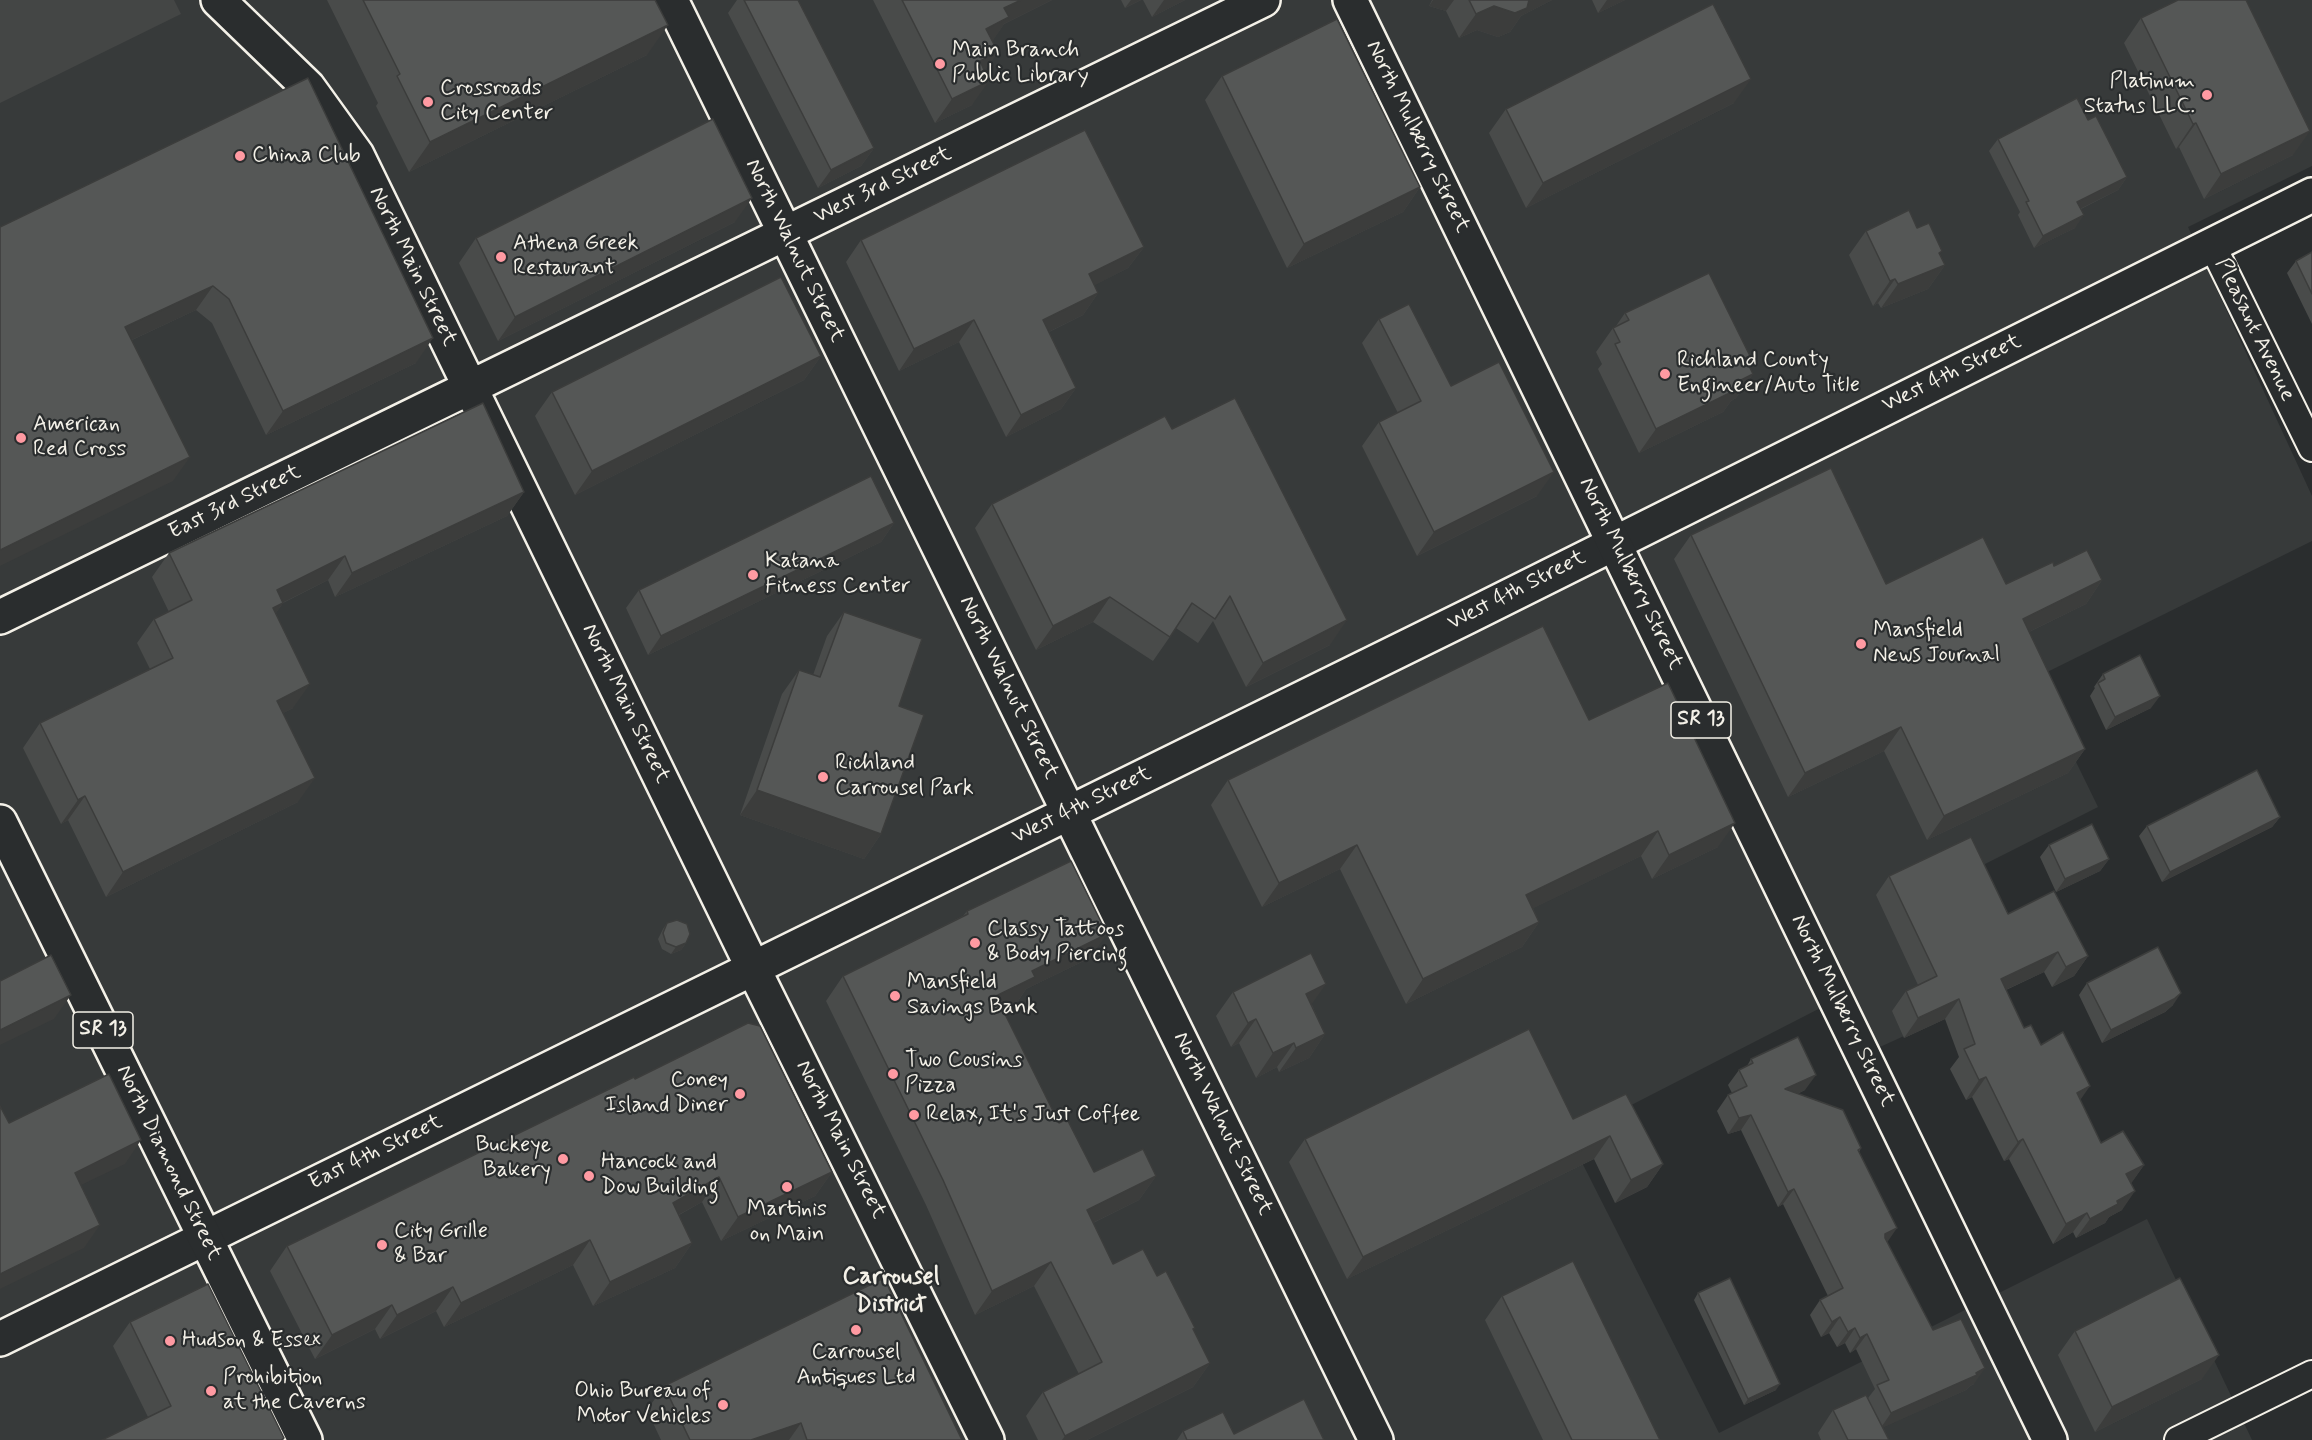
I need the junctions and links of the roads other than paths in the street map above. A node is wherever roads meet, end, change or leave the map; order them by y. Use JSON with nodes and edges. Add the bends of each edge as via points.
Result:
{"nodes":[{"id":1,"x":218,"y":0,"type":"edge"},
{"id":2,"x":671,"y":0,"type":"edge"},
{"id":3,"x":1263,"y":0,"type":"edge"},
{"id":4,"x":1350,"y":0,"type":"edge"},
{"id":5,"x":2312,"y":195,"type":"edge"},
{"id":6,"x":785,"y":234,"type":"junction"},
{"id":7,"x":2212,"y":245,"type":"junction"},
{"id":8,"x":471,"y":388,"type":"junction"},
{"id":9,"x":2312,"y":448,"type":"edge"},
{"id":10,"x":1615,"y":542,"type":"junction"},
{"id":11,"x":0,"y":617,"type":"edge"},
{"id":12,"x":1069,"y":812,"type":"junction"},
{"id":13,"x":0,"y":822,"type":"edge"},
{"id":14,"x":753,"y":968,"type":"junction"},
{"id":15,"x":205,"y":1239,"type":"junction"},
{"id":16,"x":0,"y":1339,"type":"edge"},
{"id":17,"x":2312,"y":1374,"type":"edge"},
{"id":18,"x":304,"y":1440,"type":"edge"},
{"id":19,"x":987,"y":1440,"type":"edge"},
{"id":20,"x":1377,"y":1440,"type":"edge"},
{"id":21,"x":2050,"y":1440,"type":"edge"},
{"id":22,"x":2178,"y":1440,"type":"edge"}],
"edges":[{"from":1,"to":8,"type":"main road","name":"North Main Street","via":[[308,87],[346,138]]},
{"from":2,"to":6,"type":"main road","name":"North Walnut Street"},
{"from":3,"to":6,"type":"main road","name":"West 3rd Street"},
{"from":4,"to":10,"type":"main road","name":"North Mulberry Street","number":"SR 13"},
{"from":5,"to":7,"type":"main road","name":"West 4th Street"},
{"from":6,"to":8,"type":"main road","name":"West 3rd Street"},
{"from":6,"to":12,"type":"main road","name":"North Walnut Street"},
{"from":7,"to":9,"type":"street","name":"Pleasant Avenue"},
{"from":7,"to":10,"type":"main road","name":"West 4th Street"},
{"from":8,"to":11,"type":"main road","name":"East 3rd Street"},
{"from":8,"to":14,"type":"main road","name":"North Main Street"},
{"from":10,"to":12,"type":"main road","name":"West 4th Street"},
{"from":10,"to":21,"type":"main road","name":"North Mulberry Street","number":"SR 13"},
{"from":12,"to":14,"type":"main road","name":"West 4th Street"},
{"from":12,"to":20,"type":"main road","name":"North Walnut Street"},
{"from":13,"to":15,"type":"main road","name":"North Diamond Street","number":"SR 13"},
{"from":14,"to":15,"type":"main road","name":"East 4th Street"},
{"from":14,"to":19,"type":"main road","name":"North Main Street"},
{"from":15,"to":16,"type":"main road","name":"East 4th Street"},
{"from":15,"to":18,"type":"main road","name":"North Diamond Street","number":"SR 13"},
{"from":17,"to":22,"type":"street"}]}
